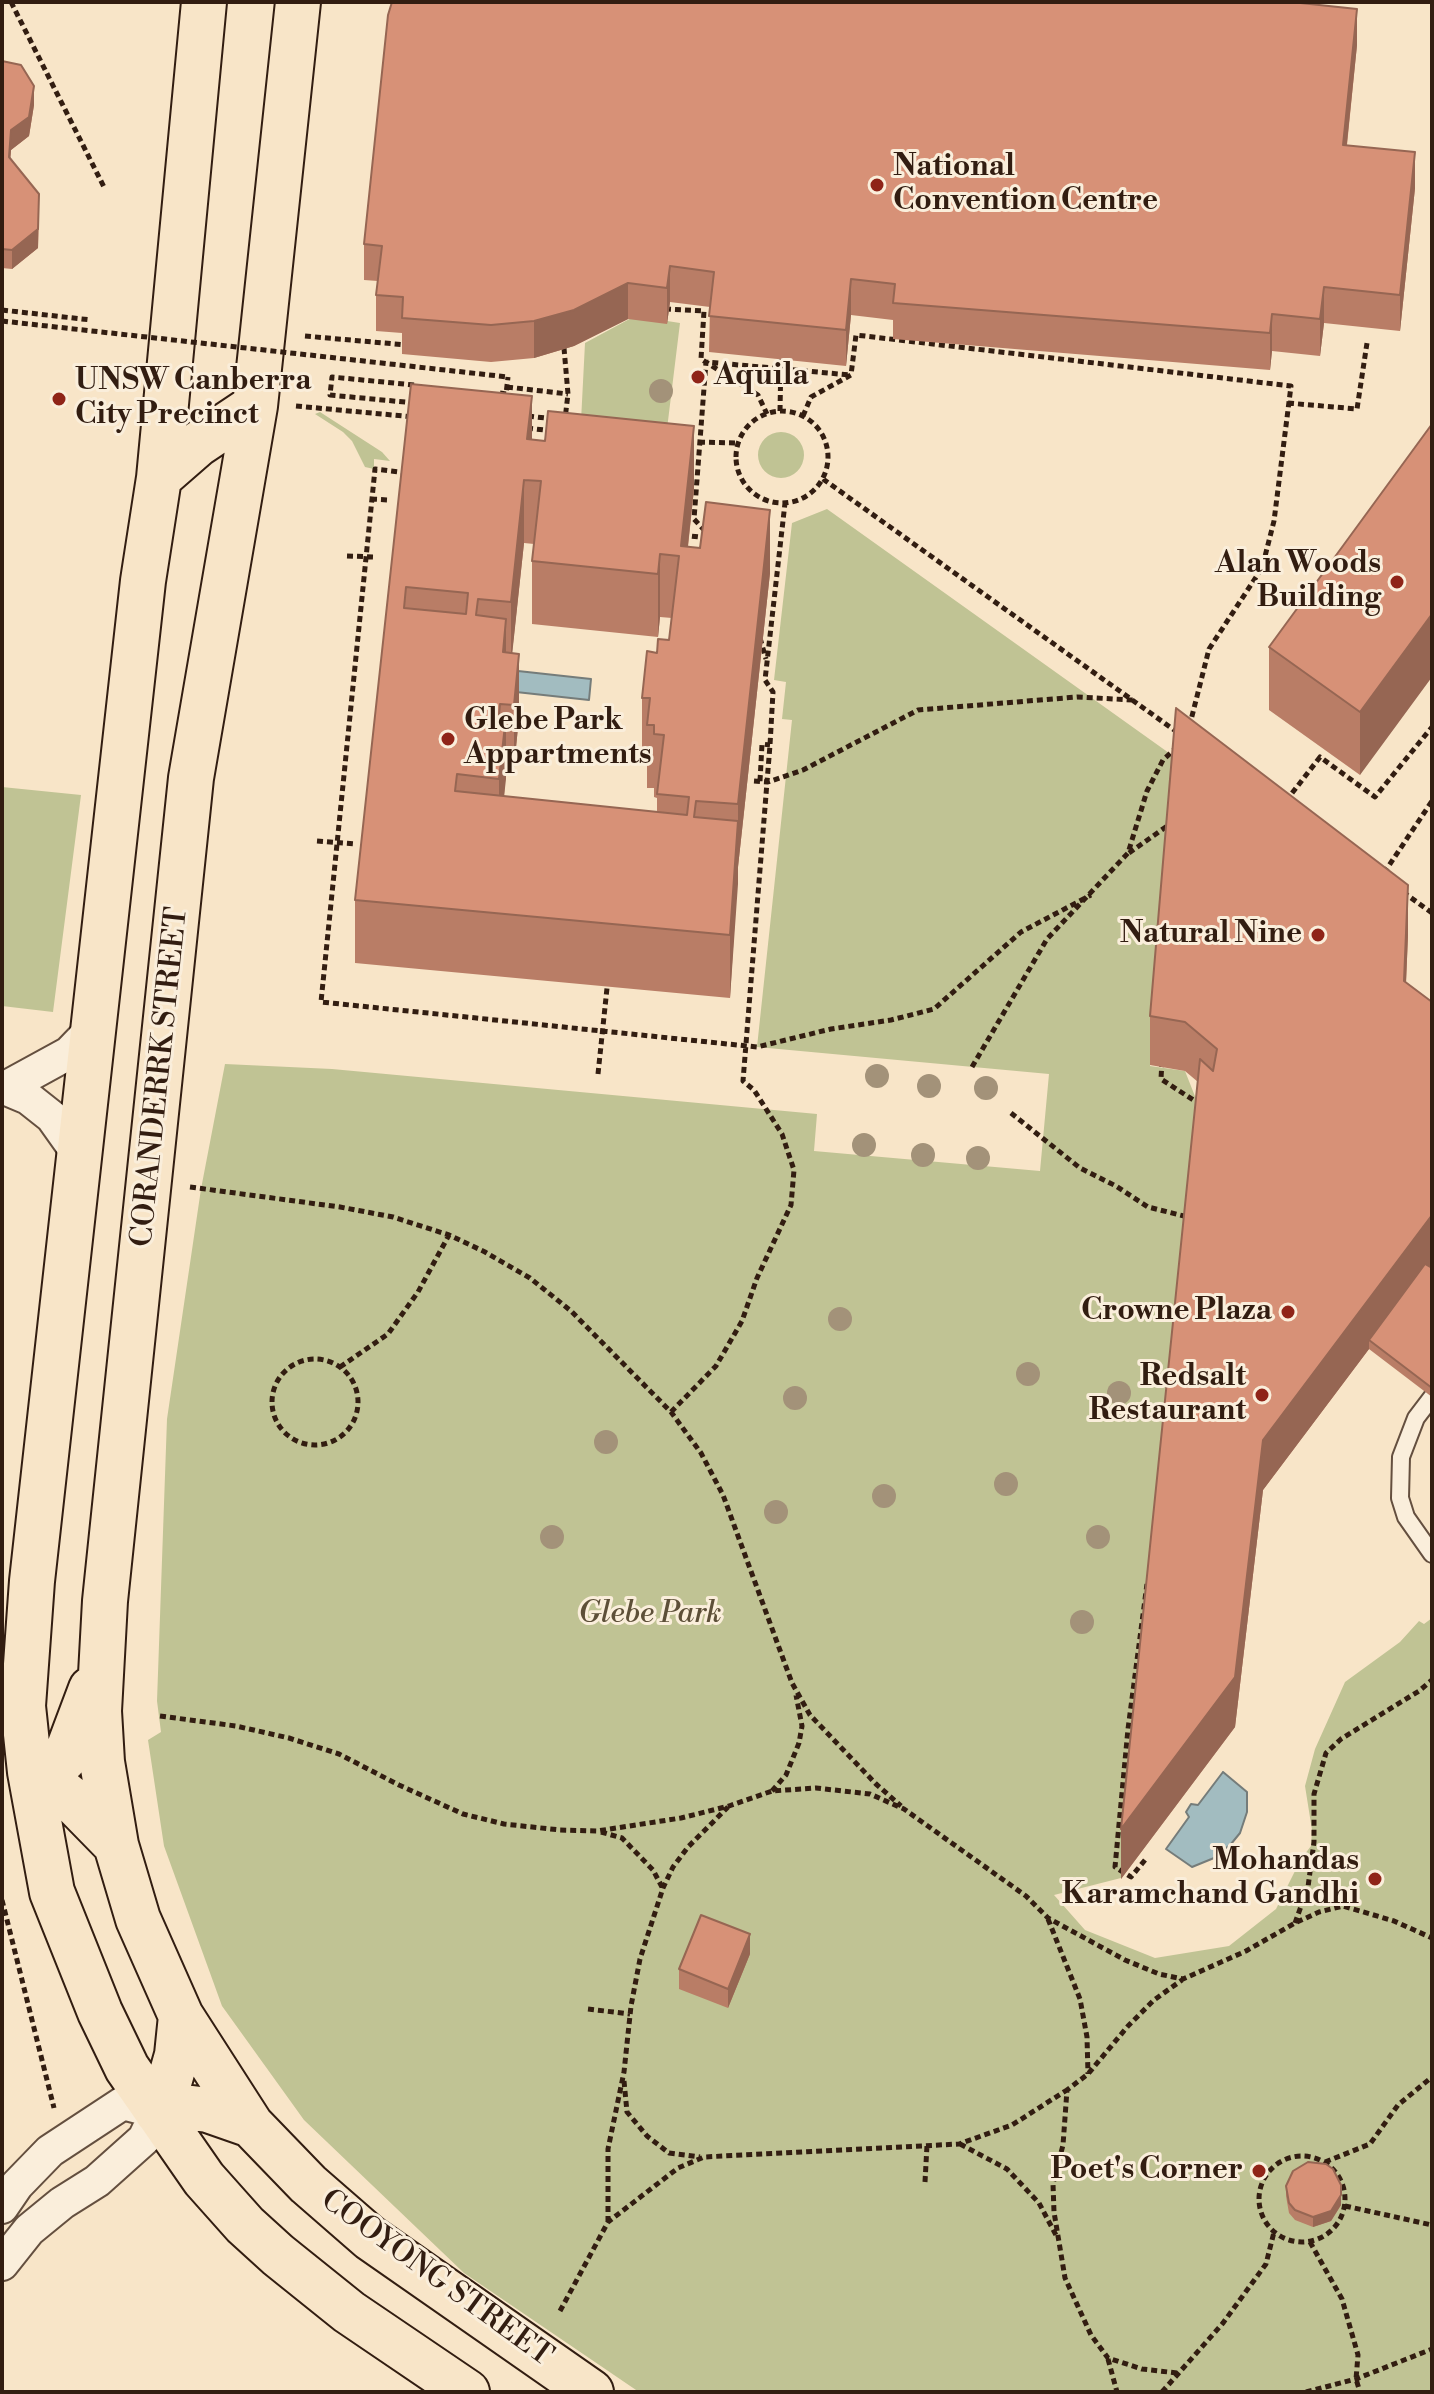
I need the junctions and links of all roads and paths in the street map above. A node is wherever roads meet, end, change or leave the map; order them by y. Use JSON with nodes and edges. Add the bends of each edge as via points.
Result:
{"nodes":[{"id":1,"x":11,"y":2,"type":"edge"},
{"id":2,"x":204,"y":2,"type":"edge"},
{"id":3,"x":298,"y":2,"type":"edge"},
{"id":4,"x":105,"y":189,"type":"dead end"},
{"id":5,"x":661,"y":308,"type":"edge"},
{"id":6,"x":2,"y":310,"type":"edge"},
{"id":7,"x":91,"y":320,"type":"dead end"},
{"id":8,"x":2,"y":321,"type":"edge"},
{"id":9,"x":305,"y":336,"type":"dead end"},
{"id":10,"x":577,"y":342,"type":"edge"},
{"id":11,"x":1367,"y":343,"type":"dead end"},
{"id":12,"x":415,"y":346,"type":"edge"},
{"id":13,"x":550,"y":348,"type":"edge"},
{"id":14,"x":564,"y":348,"type":"junction"},
{"id":15,"x":781,"y":359,"type":"edge"},
{"id":16,"x":706,"y":362,"type":"junction"},
{"id":17,"x":781,"y":369,"type":"junction"},
{"id":18,"x":851,"y":375,"type":"junction"},
{"id":19,"x":427,"y":386,"type":"edge"},
{"id":20,"x":507,"y":387,"type":"junction"},
{"id":21,"x":491,"y":392,"type":"edge"},
{"id":22,"x":568,"y":394,"type":"junction"},
{"id":23,"x":1288,"y":403,"type":"junction"},
{"id":24,"x":422,"y":404,"type":"edge"},
{"id":25,"x":275,"y":406,"type":"junction"},
{"id":26,"x":780,"y":411,"type":"junction"},
{"id":27,"x":767,"y":414,"type":"junction"},
{"id":28,"x":523,"y":415,"type":"edge"},
{"id":29,"x":803,"y":416,"type":"junction"},
{"id":30,"x":422,"y":418,"type":"edge"},
{"id":31,"x":565,"y":420,"type":"junction"},
{"id":32,"x":516,"y":427,"type":"edge"},
{"id":33,"x":685,"y":442,"type":"edge"},
{"id":34,"x":701,"y":442,"type":"junction"},
{"id":35,"x":738,"y":443,"type":"junction"},
{"id":36,"x":420,"y":475,"type":"edge"},
{"id":37,"x":159,"y":478,"type":"junction"},
{"id":38,"x":823,"y":479,"type":"junction"},
{"id":39,"x":371,"y":499,"type":"junction"},
{"id":40,"x":389,"y":500,"type":"dead end"},
{"id":41,"x":785,"y":503,"type":"junction"},
{"id":42,"x":679,"y":534,"type":"edge"},
{"id":43,"x":347,"y":556,"type":"dead end"},
{"id":44,"x":366,"y":556,"type":"junction"},
{"id":45,"x":375,"y":557,"type":"dead end"},
{"id":46,"x":758,"y":628,"type":"edge"},
{"id":47,"x":767,"y":664,"type":"junction"},
{"id":48,"x":1134,"y":701,"type":"junction"},
{"id":49,"x":1432,"y":727,"type":"edge"},
{"id":50,"x":770,"y":745,"type":"junction"},
{"id":51,"x":1178,"y":746,"type":"edge"},
{"id":52,"x":122,"y":771,"type":"junction"},
{"id":53,"x":191,"y":778,"type":"junction"},
{"id":54,"x":768,"y":782,"type":"junction"},
{"id":55,"x":1432,"y":801,"type":"edge"},
{"id":56,"x":1282,"y":807,"type":"edge"},
{"id":57,"x":1174,"y":835,"type":"edge"},
{"id":58,"x":317,"y":841,"type":"dead end"},
{"id":59,"x":337,"y":842,"type":"junction"},
{"id":60,"x":356,"y":844,"type":"dead end"},
{"id":61,"x":1128,"y":853,"type":"junction"},
{"id":62,"x":1381,"y":877,"type":"edge"},
{"id":63,"x":1394,"y":886,"type":"edge"},
{"id":64,"x":1091,"y":895,"type":"junction"},
{"id":65,"x":1432,"y":913,"type":"edge"},
{"id":66,"x":607,"y":988,"type":"dead end"},
{"id":67,"x":95,"y":1026,"type":"junction"},
{"id":68,"x":602,"y":1031,"type":"junction"},
{"id":69,"x":746,"y":1047,"type":"junction"},
{"id":70,"x":1162,"y":1048,"type":"edge"},
{"id":71,"x":972,"y":1067,"type":"dead end"},
{"id":72,"x":598,"y":1074,"type":"dead end"},
{"id":73,"x":5,"y":1087,"type":"edge"},
{"id":74,"x":1207,"y":1110,"type":"edge"},
{"id":75,"x":1011,"y":1113,"type":"dead end"},
{"id":76,"x":79,"y":1155,"type":"junction"},
{"id":77,"x":201,"y":1189,"type":"dead end"},
{"id":78,"x":1193,"y":1219,"type":"edge"},
{"id":79,"x":449,"y":1235,"type":"junction"},
{"id":80,"x":340,"y":1367,"type":"junction"},
{"id":81,"x":1432,"y":1397,"type":"edge"},
{"id":82,"x":671,"y":1412,"type":"junction"},
{"id":83,"x":1432,"y":1554,"type":"edge"},
{"id":84,"x":1147,"y":1582,"type":"edge"},
{"id":85,"x":102,"y":1656,"type":"junction"},
{"id":86,"x":1432,"y":1680,"type":"edge"},
{"id":87,"x":792,"y":1683,"type":"junction"},
{"id":88,"x":160,"y":1716,"type":"dead end"},
{"id":89,"x":16,"y":1771,"type":"edge"},
{"id":90,"x":772,"y":1791,"type":"junction"},
{"id":91,"x":729,"y":1806,"type":"junction"},
{"id":92,"x":904,"y":1809,"type":"junction"},
{"id":93,"x":597,"y":1831,"type":"junction"},
{"id":94,"x":116,"y":1845,"type":"junction"},
{"id":95,"x":1145,"y":1860,"type":"dead end"},
{"id":96,"x":663,"y":1888,"type":"junction"},
{"id":97,"x":2,"y":1900,"type":"edge"},
{"id":98,"x":1048,"y":1918,"type":"junction"},
{"id":99,"x":1295,"y":1923,"type":"junction"},
{"id":100,"x":1432,"y":1938,"type":"edge"},
{"id":101,"x":1183,"y":1979,"type":"junction"},
{"id":102,"x":588,"y":2009,"type":"dead end"},
{"id":103,"x":630,"y":2014,"type":"junction"},
{"id":104,"x":181,"y":2016,"type":"junction"},
{"id":105,"x":624,"y":2072,"type":"junction"},
{"id":106,"x":1088,"y":2074,"type":"junction"},
{"id":107,"x":1432,"y":2077,"type":"edge"},
{"id":108,"x":1067,"y":2090,"type":"junction"},
{"id":109,"x":55,"y":2111,"type":"dead end"},
{"id":110,"x":157,"y":2112,"type":"junction"},
{"id":111,"x":251,"y":2125,"type":"junction"},
{"id":112,"x":959,"y":2144,"type":"junction"},
{"id":113,"x":927,"y":2145,"type":"junction"},
{"id":114,"x":704,"y":2157,"type":"junction"},
{"id":115,"x":1325,"y":2162,"type":"junction"},
{"id":116,"x":925,"y":2182,"type":"dead end"},
{"id":117,"x":1345,"y":2206,"type":"junction"},
{"id":118,"x":2,"y":2207,"type":"edge"},
{"id":119,"x":608,"y":2222,"type":"junction"},
{"id":120,"x":1432,"y":2225,"type":"edge"},
{"id":121,"x":1274,"y":2232,"type":"junction"},
{"id":122,"x":1310,"y":2242,"type":"junction"},
{"id":123,"x":1060,"y":2244,"type":"junction"},
{"id":124,"x":2,"y":2264,"type":"edge"},
{"id":125,"x":560,"y":2311,"type":"dead end"},
{"id":126,"x":1432,"y":2349,"type":"edge"},
{"id":127,"x":1108,"y":2358,"type":"junction"},
{"id":128,"x":1177,"y":2373,"type":"junction"},
{"id":129,"x":1356,"y":2379,"type":"junction"},
{"id":130,"x":467,"y":2392,"type":"edge"},
{"id":131,"x":591,"y":2392,"type":"edge"},
{"id":132,"x":1117,"y":2392,"type":"edge"},
{"id":133,"x":1162,"y":2392,"type":"edge"},
{"id":134,"x":1306,"y":2392,"type":"edge"},
{"id":135,"x":1360,"y":2392,"type":"edge"}],
"edges":[{"from":1,"to":4,"type":"path"},
{"from":2,"to":37,"type":"main road"},
{"from":3,"to":25,"type":"main road","name":"CORANDERRK STREET"},
{"from":5,"to":16,"type":"path","via":[[704,311],[701,359]]},
{"from":6,"to":7,"type":"path"},
{"from":8,"to":20,"type":"path","bridge":true,"via":[[508,377]]},
{"from":9,"to":12,"type":"path"},
{"from":10,"to":14,"type":"path"},
{"from":11,"to":23,"type":"path","via":[[1357,409]]},
{"from":13,"to":14,"type":"path"},
{"from":14,"to":22,"type":"path"},
{"from":15,"to":17,"type":"path"},
{"from":16,"to":17,"type":"path"},
{"from":16,"to":27,"type":"path","via":[[758,395]]},
{"from":16,"to":34,"type":"path"},
{"from":17,"to":18,"type":"path"},
{"from":17,"to":26,"type":"path"},
{"from":18,"to":23,"type":"path","via":[[856,335],[1291,386]]},
{"from":18,"to":29,"type":"path","via":[[811,397]]},
{"from":19,"to":24,"type":"path","via":[[332,377],[330,395]]},
{"from":20,"to":21,"type":"path","via":[[506,394]]},
{"from":20,"to":22,"type":"path"},
{"from":22,"to":31,"type":"path"},
{"from":23,"to":48,"type":"path","via":[[1274,521],[1262,568],[1209,649],[1186,738]]},
{"from":25,"to":30,"type":"path"},
{"from":25,"to":37,"type":"main road","via":[[198,444]]},
{"from":25,"to":53,"type":"main road","name":"CORANDERRK STREET"},
{"from":26,"to":27,"type":"path"},
{"from":26,"to":29,"type":"path"},
{"from":27,"to":35,"type":"path","via":[[749,425]]},
{"from":28,"to":31,"type":"path"},
{"from":29,"to":38,"type":"path","via":[[815,425],[828,451]]},
{"from":31,"to":32,"type":"path","via":[[564,432]]},
{"from":33,"to":34,"type":"path"},
{"from":34,"to":35,"type":"path"},
{"from":34,"to":42,"type":"path","via":[[694,519],[713,539]]},
{"from":35,"to":41,"type":"path","via":[[736,458],[746,485],[757,496]]},
{"from":36,"to":39,"type":"path","via":[[375,469]]},
{"from":37,"to":52,"type":"main road"},
{"from":38,"to":41,"type":"path","via":[[800,500]]},
{"from":38,"to":48,"type":"path"},
{"from":39,"to":40,"type":"path"},
{"from":39,"to":44,"type":"path"},
{"from":41,"to":47,"type":"path"},
{"from":43,"to":44,"type":"path"},
{"from":44,"to":45,"type":"path"},
{"from":44,"to":59,"type":"path"},
{"from":46,"to":47,"type":"path"},
{"from":47,"to":50,"type":"path","via":[[765,680],[773,692]]},
{"from":48,"to":54,"type":"path","via":[[1077,697],[918,710],[803,770]]},
{"from":49,"to":56,"type":"path","via":[[1375,797],[1320,757]]},
{"from":50,"to":54,"type":"path"},
{"from":50,"to":54,"type":"path","via":[[762,744],[757,781]]},
{"from":51,"to":61,"type":"path","via":[[1163,760],[1147,791]]},
{"from":52,"to":53,"type":"main road"},
{"from":52,"to":67,"type":"main road"},
{"from":53,"to":85,"type":"main road","name":"CORANDERRK STREET"},
{"from":54,"to":69,"type":"path"},
{"from":55,"to":62,"type":"path"},
{"from":57,"to":61,"type":"path","via":[[1175,820]]},
{"from":58,"to":59,"type":"path"},
{"from":59,"to":60,"type":"path"},
{"from":59,"to":68,"type":"path","via":[[321,1002]]},
{"from":61,"to":64,"type":"path"},
{"from":63,"to":65,"type":"path"},
{"from":64,"to":69,"type":"path","via":[[1021,932],[934,1009]]},
{"from":64,"to":71,"type":"path","via":[[1047,939]]},
{"from":66,"to":68,"type":"path"},
{"from":67,"to":73,"type":"street","via":[[69,1053]]},
{"from":67,"to":76,"type":"main road"},
{"from":68,"to":69,"type":"path"},
{"from":68,"to":72,"type":"path"},
{"from":69,"to":82,"type":"path","via":[[743,1081],[782,1134],[794,1170],[791,1205],[742,1321],[716,1366]]},
{"from":70,"to":74,"type":"path","via":[[1161,1079]]},
{"from":73,"to":76,"type":"street","via":[[52,1117]]},
{"from":75,"to":78,"type":"path","via":[[1080,1168],[1148,1207]]},
{"from":76,"to":89,"type":"main road"},
{"from":77,"to":79,"type":"path","via":[[340,1207]]},
{"from":79,"to":80,"type":"path","via":[[388,1334]]},
{"from":79,"to":82,"type":"path","via":[[530,1278],[606,1344]]},
{"from":80,"to":80,"type":"path","via":[[315,1359],[289,1368],[279,1378],[272,1404],[282,1429],[293,1439],[321,1445],[347,1431],[355,1419],[357,1390]]},
{"from":81,"to":83,"type":"lane","via":[[1416,1418],[1401,1457],[1400,1498],[1406,1517]]},
{"from":82,"to":87,"type":"path","via":[[723,1495]]},
{"from":84,"to":95,"type":"path","via":[[1115,1867],[1131,1877]]},
{"from":85,"to":89,"type":"main road","via":[[65,1758],[52,1770]]},
{"from":85,"to":94,"type":"main road","name":"CORANDERRK STREET","via":[[102,1762]]},
{"from":86,"to":99,"type":"path","via":[[1326,1753],[1314,1794],[1308,1887]]},
{"from":87,"to":90,"type":"path","via":[[802,1726],[799,1743],[786,1775]]},
{"from":87,"to":92,"type":"path","via":[[810,1715]]},
{"from":88,"to":93,"type":"path","via":[[236,1726],[339,1754],[463,1814],[504,1824]]},
{"from":89,"to":94,"type":"main road","via":[[46,1779]]},
{"from":89,"to":110,"type":"main road","via":[[52,1892],[100,2012],[127,2068]]},
{"from":90,"to":91,"type":"path"},
{"from":90,"to":92,"type":"path","via":[[816,1788],[870,1794]]},
{"from":91,"to":93,"type":"path"},
{"from":91,"to":96,"type":"path","via":[[688,1847]]},
{"from":92,"to":98,"type":"path","via":[[1026,1896]]},
{"from":93,"to":96,"type":"path","via":[[622,1838]]},
{"from":94,"to":104,"type":"main road","name":"CORANDERRK STREET","via":[[138,1919]]},
{"from":96,"to":103,"type":"path","via":[[640,1959]]},
{"from":97,"to":109,"type":"path"},
{"from":98,"to":101,"type":"path","via":[[1125,1960]]},
{"from":98,"to":106,"type":"path","via":[[1080,1999]]},
{"from":99,"to":100,"type":"path","via":[[1343,1906]]},
{"from":99,"to":101,"type":"path"},
{"from":101,"to":106,"type":"path","via":[[1154,2000]]},
{"from":102,"to":103,"type":"path"},
{"from":103,"to":105,"type":"path"},
{"from":104,"to":110,"type":"main road","via":[[177,2055]]},
{"from":104,"to":111,"type":"main road","name":"CORANDERRK STREET"},
{"from":105,"to":114,"type":"path","via":[[627,2112],[647,2136],[669,2153]]},
{"from":105,"to":119,"type":"path","via":[[608,2149]]},
{"from":106,"to":108,"type":"path"},
{"from":107,"to":115,"type":"path","via":[[1398,2105],[1370,2144]]},
{"from":108,"to":112,"type":"path","via":[[1012,2125]]},
{"from":108,"to":123,"type":"path","via":[[1063,2145],[1053,2184]]},
{"from":110,"to":111,"type":"main road","via":[[208,2110]]},
{"from":110,"to":118,"type":"street","via":[[123,2103],[50,2151]]},
{"from":110,"to":124,"type":"street","via":[[144,2139],[29,2230]]},
{"from":110,"to":130,"type":"main road","via":[[204,2179],[278,2255],[349,2312]]},
{"from":111,"to":131,"type":"main road","name":"COOYONG STREET","via":[[370,2238]]},
{"from":112,"to":113,"type":"path"},
{"from":112,"to":123,"type":"path","via":[[1007,2169],[1039,2203]]},
{"from":113,"to":114,"type":"path"},
{"from":113,"to":116,"type":"path"},
{"from":114,"to":119,"type":"path","via":[[678,2168]]},
{"from":115,"to":117,"type":"path","via":[[1341,2181]]},
{"from":115,"to":121,"type":"path","via":[[1297,2156],[1272,2169],[1259,2194],[1265,2221]]},
{"from":117,"to":120,"type":"path"},
{"from":117,"to":122,"type":"path","via":[[1333,2230]]},
{"from":119,"to":125,"type":"path"},
{"from":121,"to":122,"type":"path"},
{"from":121,"to":128,"type":"path","via":[[1266,2264],[1223,2323]]},
{"from":122,"to":129,"type":"path","via":[[1342,2299],[1358,2355]]},
{"from":123,"to":127,"type":"path","via":[[1065,2278],[1077,2307]]},
{"from":126,"to":129,"type":"path"},
{"from":127,"to":128,"type":"path"},
{"from":127,"to":132,"type":"path"},
{"from":128,"to":133,"type":"path"},
{"from":129,"to":134,"type":"path"},
{"from":129,"to":135,"type":"path"}]}
